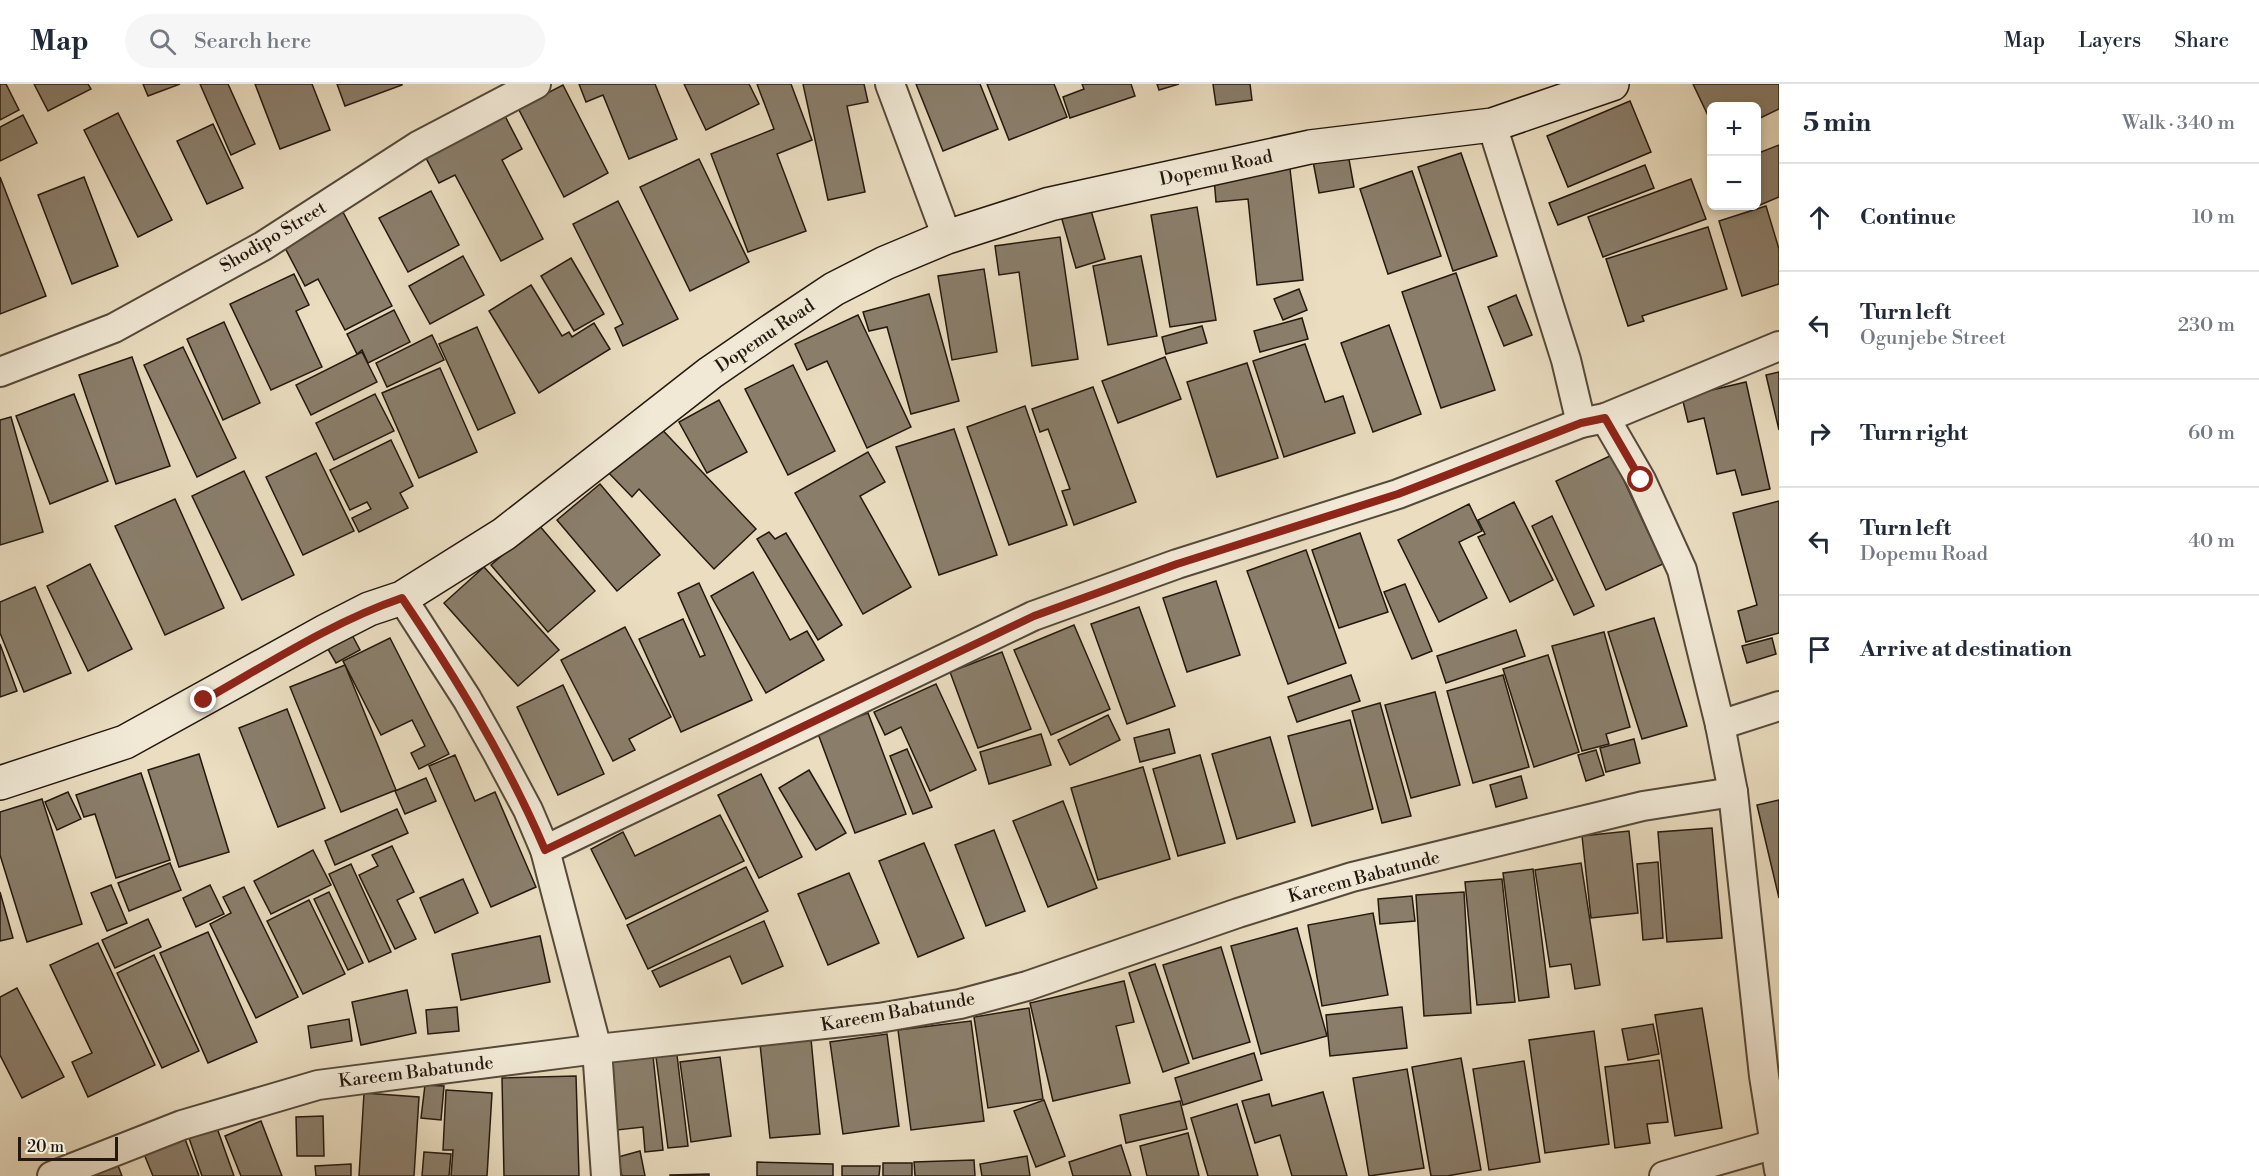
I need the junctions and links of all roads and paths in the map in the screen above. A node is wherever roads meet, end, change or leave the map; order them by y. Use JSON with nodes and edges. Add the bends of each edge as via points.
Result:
{"nodes":[{"id":1,"x":536,"y":84,"type":"edge"},
{"id":2,"x":890,"y":84,"type":"edge"},
{"id":3,"x":1612,"y":84,"type":"edge"},
{"id":4,"x":1492,"y":125,"type":"junction"},
{"id":5,"x":947,"y":237,"type":"junction"},
{"id":6,"x":1779,"y":346,"type":"edge"},
{"id":7,"x":0,"y":372,"type":"edge"},
{"id":8,"x":1593,"y":420,"type":"junction"},
{"id":9,"x":402,"y":598,"type":"junction"},
{"id":10,"x":1779,"y":706,"type":"edge"},
{"id":11,"x":1720,"y":725,"type":"junction"},
{"id":12,"x":0,"y":783,"type":"edge"},
{"id":13,"x":1733,"y":792,"type":"junction"},
{"id":14,"x":545,"y":850,"type":"junction"},
{"id":15,"x":597,"y":1049,"type":"junction"},
{"id":16,"x":1772,"y":1074,"type":"edge"},
{"id":17,"x":1777,"y":1157,"type":"edge"},
{"id":18,"x":52,"y":1176,"type":"edge"},
{"id":19,"x":606,"y":1176,"type":"edge"},
{"id":20,"x":1664,"y":1176,"type":"edge"}],
"edges":[{"from":1,"to":7,"type":"street","name":"Shodipo Street","via":[[418,146],[263,246],[114,328]]},
{"from":2,"to":5,"type":"street"},
{"from":3,"to":4,"type":"main road","name":"Dopemu Road"},
{"from":4,"to":5,"type":"main road","name":"Dopemu Road","via":[[1310,147],[1050,204]]},
{"from":4,"to":8,"type":"street","via":[[1566,360]]},
{"from":5,"to":9,"type":"main road","name":"Dopemu Road","via":[[834,289],[710,373],[504,534]]},
{"from":6,"to":8,"type":"street"},
{"from":8,"to":11,"type":"street","via":[[1641,480],[1682,570]]},
{"from":8,"to":14,"type":"street","via":[[1398,494],[1177,564],[1034,616]]},
{"from":9,"to":12,"type":"main road","name":"Dopemu Road","via":[[369,609],[326,631],[125,742]]},
{"from":9,"to":14,"type":"street","via":[[467,699],[528,810]]},
{"from":10,"to":11,"type":"street"},
{"from":11,"to":13,"type":"street"},
{"from":13,"to":15,"type":"street","name":"Kareem Babatunde","via":[[1643,806],[1352,877],[1027,986],[960,1004],[824,1025]]},
{"from":13,"to":16,"type":"street"},
{"from":14,"to":15,"type":"street"},
{"from":15,"to":18,"type":"street","name":"Kareem Babatunde","via":[[318,1085],[182,1125]]},
{"from":15,"to":19,"type":"street"},
{"from":16,"to":17,"type":"street"},
{"from":17,"to":20,"type":"street"}]}
